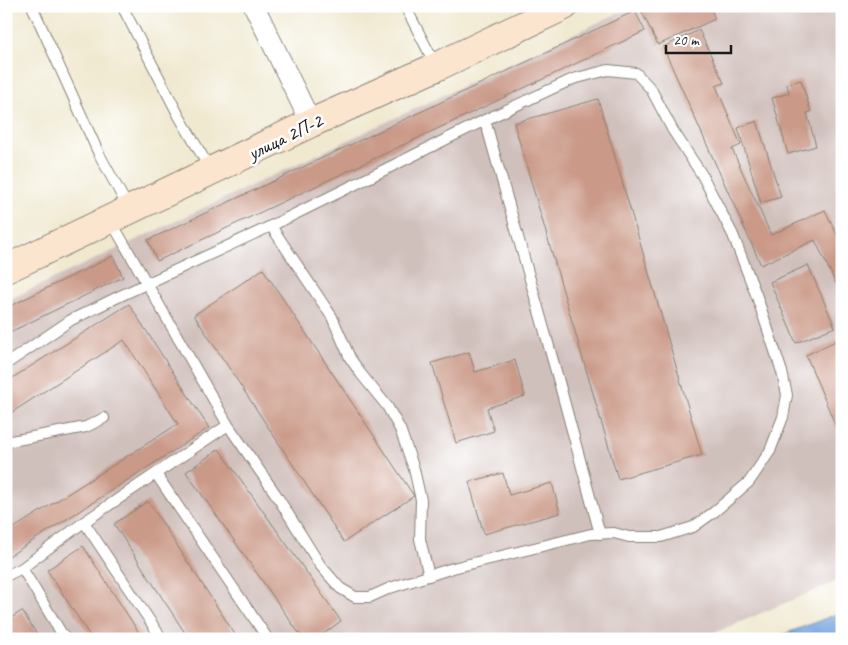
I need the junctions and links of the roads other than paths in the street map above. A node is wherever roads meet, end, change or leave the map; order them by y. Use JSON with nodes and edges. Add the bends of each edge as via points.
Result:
{"nodes":[{"id":1,"x":32,"y":6,"type":"edge"},
{"id":2,"x":122,"y":6,"type":"edge"},
{"id":3,"x":254,"y":6,"type":"edge"},
{"id":4,"x":405,"y":6,"type":"edge"},
{"id":5,"x":564,"y":6,"type":"edge"},
{"id":6,"x":436,"y":67,"type":"junction"},
{"id":7,"x":485,"y":120,"type":"junction"},
{"id":8,"x":311,"y":124,"type":"junction"},
{"id":9,"x":211,"y":172,"type":"junction"},
{"id":10,"x":120,"y":215,"type":"junction"},
{"id":11,"x":271,"y":226,"type":"junction"},
{"id":12,"x":6,"y":268,"type":"edge"},
{"id":13,"x":147,"y":284,"type":"junction"},
{"id":14,"x":6,"y":364,"type":"edge"},
{"id":15,"x":104,"y":418,"type":"dead end"},
{"id":16,"x":228,"y":425,"type":"junction"},
{"id":17,"x":6,"y":442,"type":"edge"},
{"id":18,"x":156,"y":474,"type":"junction"},
{"id":19,"x":84,"y":522,"type":"junction"},
{"id":20,"x":600,"y":534,"type":"junction"},
{"id":21,"x":22,"y":568,"type":"junction"},
{"id":22,"x":7,"y":574,"type":"edge"},
{"id":23,"x":429,"y":576,"type":"junction"},
{"id":24,"x":64,"y":639,"type":"edge"},
{"id":25,"x":162,"y":639,"type":"edge"},
{"id":26,"x":268,"y":639,"type":"edge"}],
"edges":[{"from":1,"to":10,"type":"lane","via":[[98,152]]},
{"from":2,"to":9,"type":"lane"},
{"from":3,"to":8,"type":"street"},
{"from":4,"to":6,"type":"lane"},
{"from":5,"to":6,"type":"main road","name":"улица 2П-2"},
{"from":6,"to":8,"type":"main road","name":"улица 2П-2"},
{"from":7,"to":11,"type":"lane"},
{"from":7,"to":20,"type":"lane"},
{"from":7,"to":20,"type":"lane","via":[[573,79],[608,70],[636,74],[651,88],[733,235],[782,372],[787,395],[782,417],[770,451],[749,482],[693,526],[662,537]]},
{"from":8,"to":9,"type":"main road","name":"улица 2П-2"},
{"from":9,"to":10,"type":"main road","name":"улица 2П-2"},
{"from":10,"to":12,"type":"main road","name":"улица 2П-2"},
{"from":10,"to":13,"type":"lane"},
{"from":11,"to":13,"type":"lane"},
{"from":11,"to":23,"type":"lane","via":[[332,317],[350,358],[387,406],[400,429],[421,500],[420,539]]},
{"from":13,"to":14,"type":"lane","via":[[71,320]]},
{"from":13,"to":16,"type":"lane"},
{"from":15,"to":17,"type":"lane","via":[[86,427]]},
{"from":16,"to":18,"type":"lane"},
{"from":16,"to":23,"type":"lane","via":[[320,565],[340,588],[355,597],[370,597]]},
{"from":18,"to":19,"type":"lane"},
{"from":18,"to":26,"type":"lane"},
{"from":19,"to":21,"type":"lane"},
{"from":19,"to":25,"type":"lane"},
{"from":20,"to":23,"type":"lane","via":[[535,547]]},
{"from":21,"to":22,"type":"lane"},
{"from":21,"to":24,"type":"lane"}]}
